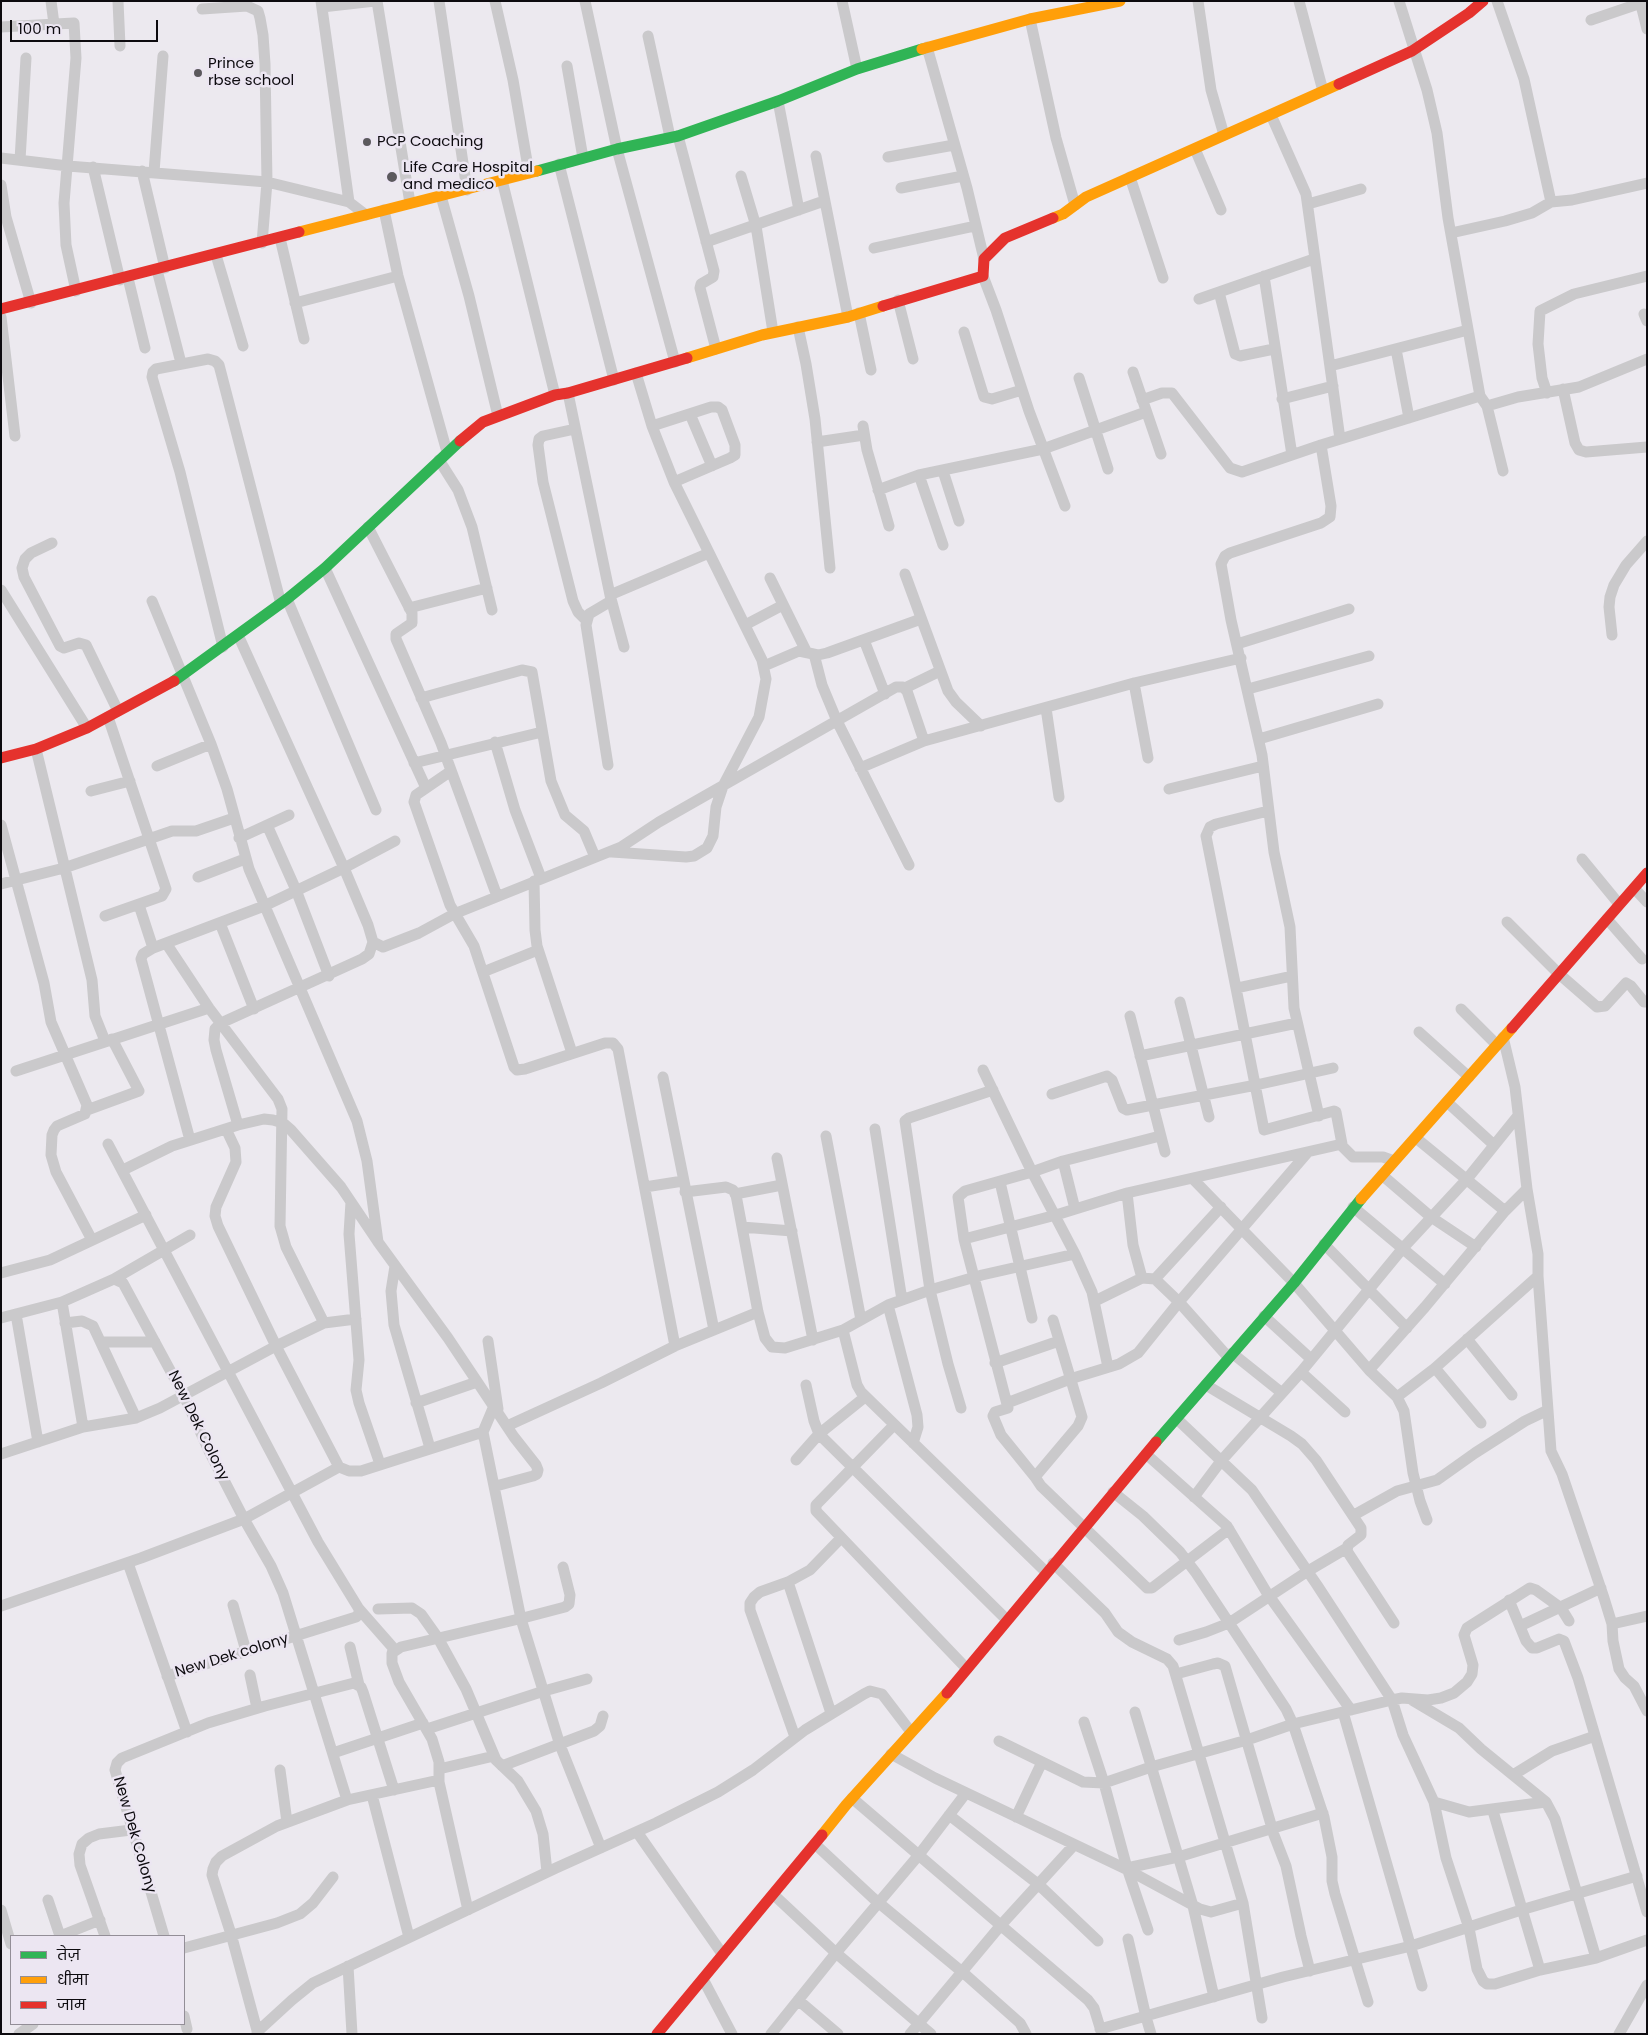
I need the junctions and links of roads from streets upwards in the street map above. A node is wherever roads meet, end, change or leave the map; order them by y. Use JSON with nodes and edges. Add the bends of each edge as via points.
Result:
{"nodes":[{"id":1,"x":51,"y":1,"type":"edge"},
{"id":2,"x":118,"y":1,"type":"edge"},
{"id":3,"x":376,"y":1,"type":"edge"},
{"id":4,"x":439,"y":1,"type":"edge"},
{"id":5,"x":494,"y":1,"type":"edge"},
{"id":6,"x":585,"y":1,"type":"edge"},
{"id":7,"x":1120,"y":1,"type":"edge"},
{"id":8,"x":1198,"y":1,"type":"edge"},
{"id":9,"x":1299,"y":1,"type":"edge"},
{"id":10,"x":1399,"y":1,"type":"edge"},
{"id":11,"x":1483,"y":1,"type":"edge"},
{"id":12,"x":1497,"y":1,"type":"edge"},
{"id":13,"x":843,"y":2,"type":"edge"},
{"id":14,"x":1641,"y":2,"type":"edge"},
{"id":15,"x":321,"y":4,"type":"edge"},
{"id":16,"x":202,"y":9,"type":"dead end"},
{"id":17,"x":1030,"y":19,"type":"junction"},
{"id":18,"x":1591,"y":20,"type":"dead end"},
{"id":19,"x":54,"y":24,"type":"junction"},
{"id":20,"x":1,"y":27,"type":"edge"},
{"id":21,"x":1647,"y":29,"type":"edge"},
{"id":22,"x":648,"y":36,"type":"dead end"},
{"id":23,"x":120,"y":46,"type":"dead end"},
{"id":24,"x":927,"y":46,"type":"junction"},
{"id":25,"x":1415,"y":50,"type":"junction"},
{"id":26,"x":163,"y":56,"type":"dead end"},
{"id":27,"x":26,"y":58,"type":"dead end"},
{"id":28,"x":567,"y":66,"type":"dead end"},
{"id":29,"x":857,"y":69,"type":"junction"},
{"id":30,"x":1323,"y":91,"type":"junction"},
{"id":31,"x":778,"y":101,"type":"junction"},
{"id":32,"x":1271,"y":114,"type":"junction"},
{"id":33,"x":1224,"y":135,"type":"junction"},
{"id":34,"x":674,"y":137,"type":"junction"},
{"id":35,"x":954,"y":145,"type":"junction"},
{"id":36,"x":617,"y":149,"type":"junction"},
{"id":37,"x":1195,"y":150,"type":"junction"},
{"id":38,"x":816,"y":156,"type":"dead end"},
{"id":39,"x":888,"y":157,"type":"dead end"},
{"id":40,"x":1,"y":158,"type":"edge"},
{"id":41,"x":583,"y":158,"type":"junction"},
{"id":42,"x":20,"y":160,"type":"junction"},
{"id":43,"x":560,"y":164,"type":"junction"},
{"id":44,"x":68,"y":166,"type":"junction"},
{"id":45,"x":94,"y":167,"type":"junction"},
{"id":46,"x":142,"y":171,"type":"junction"},
{"id":47,"x":154,"y":172,"type":"junction"},
{"id":48,"x":529,"y":173,"type":"junction"},
{"id":49,"x":742,"y":176,"type":"dead end"},
{"id":50,"x":963,"y":176,"type":"junction"},
{"id":51,"x":1130,"y":177,"type":"junction"},
{"id":52,"x":502,"y":180,"type":"junction"},
{"id":53,"x":267,"y":182,"type":"junction"},
{"id":54,"x":1647,"y":182,"type":"edge"},
{"id":55,"x":1,"y":186,"type":"edge"},
{"id":56,"x":901,"y":188,"type":"dead end"},
{"id":57,"x":1361,"y":189,"type":"dead end"},
{"id":58,"x":467,"y":190,"type":"junction"},
{"id":59,"x":441,"y":196,"type":"junction"},
{"id":60,"x":824,"y":201,"type":"junction"},
{"id":61,"x":349,"y":202,"type":"junction"},
{"id":62,"x":1551,"y":202,"type":"junction"},
{"id":63,"x":410,"y":203,"type":"junction"},
{"id":64,"x":1308,"y":204,"type":"junction"},
{"id":65,"x":1075,"y":205,"type":"junction"},
{"id":66,"x":384,"y":210,"type":"junction"},
{"id":67,"x":799,"y":210,"type":"junction"},
{"id":68,"x":1222,"y":210,"type":"dead end"},
{"id":69,"x":366,"y":215,"type":"junction"},
{"id":70,"x":756,"y":226,"type":"junction"},
{"id":71,"x":975,"y":226,"type":"junction"},
{"id":72,"x":1450,"y":233,"type":"junction"},
{"id":73,"x":280,"y":238,"type":"junction"},
{"id":74,"x":706,"y":242,"type":"junction"},
{"id":75,"x":262,"y":243,"type":"junction"},
{"id":76,"x":874,"y":248,"type":"dead end"},
{"id":77,"x":216,"y":255,"type":"junction"},
{"id":78,"x":984,"y":259,"type":"junction"},
{"id":79,"x":1314,"y":259,"type":"junction"},
{"id":80,"x":161,"y":269,"type":"junction"},
{"id":81,"x":398,"y":276,"type":"junction"},
{"id":82,"x":983,"y":276,"type":"junction"},
{"id":83,"x":1264,"y":276,"type":"junction"},
{"id":84,"x":1647,"y":276,"type":"edge"},
{"id":85,"x":1162,"y":278,"type":"dead end"},
{"id":86,"x":124,"y":279,"type":"junction"},
{"id":87,"x":76,"y":291,"type":"junction"},
{"id":88,"x":1219,"y":292,"type":"junction"},
{"id":89,"x":1199,"y":299,"type":"dead end"},
{"id":90,"x":898,"y":300,"type":"junction"},
{"id":91,"x":31,"y":303,"type":"junction"},
{"id":92,"x":295,"y":303,"type":"junction"},
{"id":93,"x":1,"y":309,"type":"edge"},
{"id":94,"x":854,"y":315,"type":"junction"},
{"id":95,"x":1,"y":318,"type":"edge"},
{"id":96,"x":798,"y":326,"type":"junction"},
{"id":97,"x":1468,"y":330,"type":"junction"},
{"id":98,"x":773,"y":332,"type":"junction"},
{"id":99,"x":964,"y":332,"type":"dead end"},
{"id":100,"x":304,"y":339,"type":"dead end"},
{"id":101,"x":243,"y":346,"type":"dead end"},
{"id":102,"x":145,"y":348,"type":"dead end"},
{"id":103,"x":716,"y":349,"type":"junction"},
{"id":104,"x":1274,"y":349,"type":"junction"},
{"id":105,"x":1396,"y":349,"type":"junction"},
{"id":106,"x":914,"y":359,"type":"dead end"},
{"id":107,"x":1647,"y":359,"type":"edge"},
{"id":108,"x":675,"y":362,"type":"junction"},
{"id":109,"x":181,"y":363,"type":"junction"},
{"id":110,"x":1330,"y":366,"type":"junction"},
{"id":111,"x":870,"y":370,"type":"dead end"},
{"id":112,"x":1132,"y":372,"type":"dead end"},
{"id":113,"x":636,"y":373,"type":"junction"},
{"id":114,"x":1079,"y":378,"type":"dead end"},
{"id":115,"x":614,"y":380,"type":"junction"},
{"id":116,"x":1333,"y":386,"type":"junction"},
{"id":117,"x":1022,"y":390,"type":"junction"},
{"id":118,"x":1563,"y":390,"type":"junction"},
{"id":119,"x":568,"y":393,"type":"junction"},
{"id":120,"x":1546,"y":393,"type":"junction"},
{"id":121,"x":555,"y":395,"type":"junction"},
{"id":122,"x":1480,"y":396,"type":"junction"},
{"id":123,"x":1282,"y":399,"type":"junction"},
{"id":124,"x":1142,"y":400,"type":"junction"},
{"id":125,"x":1487,"y":406,"type":"junction"},
{"id":126,"x":1146,"y":412,"type":"junction"},
{"id":127,"x":690,"y":414,"type":"junction"},
{"id":128,"x":498,"y":416,"type":"junction"},
{"id":129,"x":1409,"y":418,"type":"junction"},
{"id":130,"x":652,"y":426,"type":"junction"},
{"id":131,"x":575,"y":429,"type":"junction"},
{"id":132,"x":1096,"y":431,"type":"junction"},
{"id":133,"x":15,"y":436,"type":"dead end"},
{"id":134,"x":1340,"y":439,"type":"junction"},
{"id":135,"x":817,"y":442,"type":"junction"},
{"id":136,"x":1321,"y":444,"type":"junction"},
{"id":137,"x":1647,"y":447,"type":"edge"},
{"id":138,"x":1043,"y":449,"type":"junction"},
{"id":139,"x":1161,"y":454,"type":"dead end"},
{"id":140,"x":1292,"y":455,"type":"junction"},
{"id":141,"x":443,"y":456,"type":"junction"},
{"id":142,"x":712,"y":466,"type":"junction"},
{"id":143,"x":1108,"y":469,"type":"dead end"},
{"id":144,"x":944,"y":470,"type":"junction"},
{"id":145,"x":1503,"y":471,"type":"dead end"},
{"id":146,"x":919,"y":476,"type":"junction"},
{"id":147,"x":674,"y":482,"type":"junction"},
{"id":148,"x":878,"y":490,"type":"junction"},
{"id":149,"x":1065,"y":506,"type":"dead end"},
{"id":150,"x":959,"y":520,"type":"dead end"},
{"id":151,"x":889,"y":526,"type":"dead end"},
{"id":152,"x":368,"y":527,"type":"junction"},
{"id":153,"x":1647,"y":541,"type":"edge"},
{"id":154,"x":52,"y":544,"type":"dead end"},
{"id":155,"x":943,"y":545,"type":"dead end"},
{"id":156,"x":709,"y":553,"type":"junction"},
{"id":157,"x":326,"y":568,"type":"junction"},
{"id":158,"x":830,"y":568,"type":"dead end"},
{"id":159,"x":905,"y":574,"type":"dead end"},
{"id":160,"x":770,"y":578,"type":"dead end"},
{"id":161,"x":487,"y":588,"type":"junction"},
{"id":162,"x":1,"y":590,"type":"edge"},
{"id":163,"x":611,"y":598,"type":"junction"},
{"id":164,"x":152,"y":601,"type":"dead end"},
{"id":165,"x":284,"y":602,"type":"junction"},
{"id":166,"x":783,"y":605,"type":"junction"},
{"id":167,"x":410,"y":608,"type":"junction"},
{"id":168,"x":492,"y":610,"type":"dead end"},
{"id":169,"x":1350,"y":610,"type":"dead end"},
{"id":170,"x":922,"y":619,"type":"junction"},
{"id":171,"x":586,"y":620,"type":"junction"},
{"id":172,"x":745,"y":625,"type":"junction"},
{"id":173,"x":238,"y":635,"type":"junction"},
{"id":174,"x":1612,"y":635,"type":"dead end"},
{"id":175,"x":864,"y":640,"type":"junction"},
{"id":176,"x":1237,"y":644,"type":"junction"},
{"id":177,"x":223,"y":647,"type":"junction"},
{"id":178,"x":624,"y":647,"type":"dead end"},
{"id":179,"x":810,"y":652,"type":"junction"},
{"id":180,"x":1369,"y":656,"type":"dead end"},
{"id":181,"x":1241,"y":658,"type":"junction"},
{"id":182,"x":764,"y":666,"type":"junction"},
{"id":183,"x":940,"y":671,"type":"junction"},
{"id":184,"x":183,"y":676,"type":"junction"},
{"id":185,"x":1134,"y":682,"type":"junction"},
{"id":186,"x":905,"y":688,"type":"junction"},
{"id":187,"x":1248,"y":689,"type":"junction"},
{"id":188,"x":885,"y":694,"type":"junction"},
{"id":189,"x":421,"y":698,"type":"junction"},
{"id":190,"x":1378,"y":704,"type":"dead end"},
{"id":191,"x":1046,"y":708,"type":"junction"},
{"id":192,"x":113,"y":714,"type":"junction"},
{"id":193,"x":837,"y":721,"type":"junction"},
{"id":194,"x":981,"y":726,"type":"junction"},
{"id":195,"x":87,"y":728,"type":"junction"},
{"id":196,"x":542,"y":732,"type":"junction"},
{"id":197,"x":1259,"y":739,"type":"junction"},
{"id":198,"x":924,"y":741,"type":"junction"},
{"id":199,"x":495,"y":742,"type":"junction"},
{"id":200,"x":211,"y":744,"type":"junction"},
{"id":201,"x":36,"y":749,"type":"junction"},
{"id":202,"x":445,"y":755,"type":"junction"},
{"id":203,"x":1,"y":758,"type":"edge"},
{"id":204,"x":1148,"y":758,"type":"dead end"},
{"id":205,"x":414,"y":763,"type":"junction"},
{"id":206,"x":608,"y":765,"type":"dead end"},
{"id":207,"x":157,"y":766,"type":"dead end"},
{"id":208,"x":1263,"y":766,"type":"junction"},
{"id":209,"x":860,"y":768,"type":"junction"},
{"id":210,"x":451,"y":771,"type":"junction"},
{"id":211,"x":130,"y":781,"type":"junction"},
{"id":212,"x":723,"y":786,"type":"junction"},
{"id":213,"x":426,"y":788,"type":"junction"},
{"id":214,"x":1169,"y":789,"type":"dead end"},
{"id":215,"x":91,"y":791,"type":"dead end"},
{"id":216,"x":1059,"y":797,"type":"dead end"},
{"id":217,"x":376,"y":810,"type":"dead end"},
{"id":218,"x":1268,"y":811,"type":"junction"},
{"id":219,"x":290,"y":815,"type":"dead end"},
{"id":220,"x":234,"y":818,"type":"junction"},
{"id":221,"x":1,"y":825,"type":"edge"},
{"id":222,"x":267,"y":825,"type":"junction"},
{"id":223,"x":239,"y":838,"type":"junction"},
{"id":224,"x":150,"y":839,"type":"junction"},
{"id":225,"x":395,"y":841,"type":"dead end"},
{"id":226,"x":610,"y":852,"type":"junction"},
{"id":227,"x":595,"y":857,"type":"junction"},
{"id":228,"x":245,"y":859,"type":"junction"},
{"id":229,"x":1582,"y":859,"type":"dead end"},
{"id":230,"x":909,"y":866,"type":"dead end"},
{"id":231,"x":64,"y":868,"type":"junction"},
{"id":232,"x":344,"y":868,"type":"junction"},
{"id":233,"x":1647,"y":873,"type":"edge"},
{"id":234,"x":198,"y":877,"type":"dead end"},
{"id":235,"x":538,"y":879,"type":"junction"},
{"id":236,"x":16,"y":880,"type":"junction"},
{"id":237,"x":1,"y":884,"type":"edge"},
{"id":238,"x":1634,"y":888,"type":"junction"},
{"id":239,"x":296,"y":890,"type":"junction"},
{"id":240,"x":497,"y":896,"type":"junction"},
{"id":241,"x":1647,"y":902,"type":"edge"},
{"id":242,"x":1619,"y":904,"type":"junction"},
{"id":243,"x":139,"y":905,"type":"junction"},
{"id":244,"x":264,"y":906,"type":"junction"},
{"id":245,"x":454,"y":914,"type":"junction"},
{"id":246,"x":105,"y":916,"type":"dead end"},
{"id":247,"x":1606,"y":919,"type":"junction"},
{"id":248,"x":1508,"y":922,"type":"dead end"},
{"id":249,"x":220,"y":923,"type":"junction"},
{"id":250,"x":373,"y":942,"type":"junction"},
{"id":251,"x":166,"y":943,"type":"junction"},
{"id":252,"x":153,"y":948,"type":"junction"},
{"id":253,"x":538,"y":950,"type":"junction"},
{"id":254,"x":1642,"y":960,"type":"dead end"},
{"id":255,"x":483,"y":972,"type":"junction"},
{"id":256,"x":1558,"y":973,"type":"junction"},
{"id":257,"x":329,"y":976,"type":"junction"},
{"id":258,"x":1292,"y":976,"type":"junction"},
{"id":259,"x":1237,"y":988,"type":"junction"},
{"id":260,"x":300,"y":989,"type":"junction"},
{"id":261,"x":1180,"y":1002,"type":"dead end"},
{"id":262,"x":1647,"y":1002,"type":"edge"},
{"id":263,"x":209,"y":1008,"type":"junction"},
{"id":264,"x":254,"y":1009,"type":"junction"},
{"id":265,"x":1461,"y":1010,"type":"dead end"},
{"id":266,"x":1130,"y":1016,"type":"dead end"},
{"id":267,"x":158,"y":1023,"type":"junction"},
{"id":268,"x":221,"y":1023,"type":"junction"},
{"id":269,"x":1297,"y":1023,"type":"junction"},
{"id":270,"x":1419,"y":1032,"type":"dead end"},
{"id":271,"x":1246,"y":1033,"type":"junction"},
{"id":272,"x":108,"y":1040,"type":"junction"},
{"id":273,"x":1500,"y":1041,"type":"junction"},
{"id":274,"x":1192,"y":1044,"type":"junction"},
{"id":275,"x":572,"y":1053,"type":"junction"},
{"id":276,"x":64,"y":1056,"type":"junction"},
{"id":277,"x":1140,"y":1056,"type":"junction"},
{"id":278,"x":1333,"y":1068,"type":"dead end"},
{"id":279,"x":983,"y":1070,"type":"dead end"},
{"id":280,"x":16,"y":1071,"type":"dead end"},
{"id":281,"x":1308,"y":1074,"type":"junction"},
{"id":282,"x":663,"y":1077,"type":"dead end"},
{"id":283,"x":1469,"y":1077,"type":"junction"},
{"id":284,"x":1256,"y":1085,"type":"junction"},
{"id":285,"x":992,"y":1090,"type":"junction"},
{"id":286,"x":1052,"y":1094,"type":"dead end"},
{"id":287,"x":1203,"y":1095,"type":"junction"},
{"id":288,"x":1448,"y":1102,"type":"junction"},
{"id":289,"x":1152,"y":1104,"type":"junction"},
{"id":290,"x":87,"y":1110,"type":"junction"},
{"id":291,"x":1320,"y":1116,"type":"junction"},
{"id":292,"x":1517,"y":1116,"type":"junction"},
{"id":293,"x":1209,"y":1117,"type":"dead end"},
{"id":294,"x":283,"y":1123,"type":"junction"},
{"id":295,"x":238,"y":1125,"type":"junction"},
{"id":296,"x":226,"y":1129,"type":"junction"},
{"id":297,"x":876,"y":1129,"type":"dead end"},
{"id":298,"x":826,"y":1136,"type":"dead end"},
{"id":299,"x":1160,"y":1136,"type":"junction"},
{"id":300,"x":1416,"y":1138,"type":"junction"},
{"id":301,"x":190,"y":1140,"type":"junction"},
{"id":302,"x":108,"y":1144,"type":"dead end"},
{"id":303,"x":1341,"y":1145,"type":"junction"},
{"id":304,"x":1494,"y":1146,"type":"junction"},
{"id":305,"x":1164,"y":1152,"type":"dead end"},
{"id":306,"x":1308,"y":1152,"type":"junction"},
{"id":307,"x":777,"y":1158,"type":"dead end"},
{"id":308,"x":1063,"y":1161,"type":"junction"},
{"id":309,"x":1394,"y":1161,"type":"junction"},
{"id":310,"x":123,"y":1170,"type":"junction"},
{"id":311,"x":1032,"y":1172,"type":"junction"},
{"id":312,"x":1382,"y":1175,"type":"junction"},
{"id":313,"x":1193,"y":1179,"type":"junction"},
{"id":314,"x":1467,"y":1179,"type":"junction"},
{"id":315,"x":1000,"y":1182,"type":"junction"},
{"id":316,"x":782,"y":1185,"type":"junction"},
{"id":317,"x":684,"y":1186,"type":"junction"},
{"id":318,"x":644,"y":1187,"type":"junction"},
{"id":319,"x":1527,"y":1189,"type":"junction"},
{"id":320,"x":1127,"y":1193,"type":"junction"},
{"id":321,"x":735,"y":1194,"type":"junction"},
{"id":322,"x":351,"y":1202,"type":"junction"},
{"id":323,"x":1353,"y":1207,"type":"junction"},
{"id":324,"x":1221,"y":1208,"type":"junction"},
{"id":325,"x":1075,"y":1209,"type":"junction"},
{"id":326,"x":1505,"y":1211,"type":"junction"},
{"id":327,"x":146,"y":1215,"type":"junction"},
{"id":328,"x":1056,"y":1215,"type":"junction"},
{"id":329,"x":1431,"y":1217,"type":"junction"},
{"id":330,"x":1010,"y":1225,"type":"junction"},
{"id":331,"x":742,"y":1227,"type":"junction"},
{"id":332,"x":1242,"y":1229,"type":"junction"},
{"id":333,"x":792,"y":1232,"type":"junction"},
{"id":334,"x":190,"y":1235,"type":"dead end"},
{"id":335,"x":964,"y":1239,"type":"junction"},
{"id":336,"x":92,"y":1240,"type":"junction"},
{"id":337,"x":378,"y":1242,"type":"junction"},
{"id":338,"x":1324,"y":1244,"type":"junction"},
{"id":339,"x":1403,"y":1248,"type":"junction"},
{"id":340,"x":1476,"y":1248,"type":"junction"},
{"id":341,"x":164,"y":1249,"type":"junction"},
{"id":342,"x":1075,"y":1254,"type":"junction"},
{"id":343,"x":395,"y":1266,"type":"junction"},
{"id":344,"x":1020,"y":1267,"type":"junction"},
{"id":345,"x":1,"y":1273,"type":"edge"},
{"id":346,"x":1538,"y":1276,"type":"junction"},
{"id":347,"x":973,"y":1277,"type":"junction"},
{"id":348,"x":114,"y":1278,"type":"junction"},
{"id":349,"x":1142,"y":1278,"type":"junction"},
{"id":350,"x":1155,"y":1279,"type":"junction"},
{"id":351,"x":1294,"y":1283,"type":"junction"},
{"id":352,"x":1445,"y":1284,"type":"junction"},
{"id":353,"x":1369,"y":1289,"type":"junction"},
{"id":354,"x":930,"y":1290,"type":"junction"},
{"id":355,"x":902,"y":1300,"type":"junction"},
{"id":356,"x":1095,"y":1301,"type":"junction"},
{"id":357,"x":62,"y":1302,"type":"junction"},
{"id":358,"x":1179,"y":1302,"type":"junction"},
{"id":359,"x":888,"y":1305,"type":"junction"},
{"id":360,"x":758,"y":1312,"type":"junction"},
{"id":361,"x":16,"y":1314,"type":"junction"},
{"id":362,"x":1264,"y":1316,"type":"junction"},
{"id":363,"x":1,"y":1318,"type":"edge"},
{"id":364,"x":1032,"y":1318,"type":"dead end"},
{"id":365,"x":356,"y":1319,"type":"junction"},
{"id":366,"x":861,"y":1320,"type":"junction"},
{"id":367,"x":1052,"y":1320,"type":"dead end"},
{"id":368,"x":65,"y":1322,"type":"junction"},
{"id":369,"x":324,"y":1323,"type":"junction"},
{"id":370,"x":1407,"y":1328,"type":"junction"},
{"id":371,"x":714,"y":1330,"type":"junction"},
{"id":372,"x":843,"y":1330,"type":"junction"},
{"id":373,"x":1335,"y":1331,"type":"junction"},
{"id":374,"x":1468,"y":1339,"type":"junction"},
{"id":375,"x":813,"y":1340,"type":"junction"},
{"id":376,"x":488,"y":1341,"type":"dead end"},
{"id":377,"x":101,"y":1342,"type":"junction"},
{"id":378,"x":155,"y":1342,"type":"junction"},
{"id":379,"x":1059,"y":1342,"type":"junction"},
{"id":380,"x":276,"y":1346,"type":"junction"},
{"id":381,"x":675,"y":1346,"type":"junction"},
{"id":382,"x":1230,"y":1355,"type":"junction"},
{"id":383,"x":1312,"y":1360,"type":"junction"},
{"id":384,"x":995,"y":1363,"type":"junction"},
{"id":385,"x":1108,"y":1367,"type":"junction"},
{"id":386,"x":1435,"y":1368,"type":"junction"},
{"id":387,"x":1369,"y":1370,"type":"junction"},
{"id":388,"x":229,"y":1371,"type":"junction"},
{"id":389,"x":1301,"y":1372,"type":"junction"},
{"id":390,"x":1070,"y":1379,"type":"junction"},
{"id":391,"x":478,"y":1382,"type":"junction"},
{"id":392,"x":806,"y":1385,"type":"dead end"},
{"id":393,"x":1206,"y":1385,"type":"junction"},
{"id":394,"x":1282,"y":1394,"type":"junction"},
{"id":395,"x":1512,"y":1395,"type":"dead end"},
{"id":396,"x":184,"y":1396,"type":"junction"},
{"id":397,"x":865,"y":1397,"type":"junction"},
{"id":398,"x":1397,"y":1397,"type":"junction"},
{"id":399,"x":416,"y":1403,"type":"junction"},
{"id":400,"x":1007,"y":1403,"type":"junction"},
{"id":401,"x":961,"y":1408,"type":"dead end"},
{"id":402,"x":496,"y":1410,"type":"junction"},
{"id":403,"x":1548,"y":1410,"type":"junction"},
{"id":404,"x":1345,"y":1412,"type":"dead end"},
{"id":405,"x":136,"y":1418,"type":"junction"},
{"id":406,"x":1261,"y":1418,"type":"junction"},
{"id":407,"x":1177,"y":1419,"type":"junction"},
{"id":408,"x":1481,"y":1423,"type":"dead end"},
{"id":409,"x":894,"y":1425,"type":"junction"},
{"id":410,"x":507,"y":1426,"type":"junction"},
{"id":411,"x":83,"y":1427,"type":"junction"},
{"id":412,"x":484,"y":1432,"type":"junction"},
{"id":413,"x":819,"y":1434,"type":"junction"},
{"id":414,"x":38,"y":1442,"type":"junction"},
{"id":415,"x":914,"y":1443,"type":"junction"},
{"id":416,"x":430,"y":1448,"type":"junction"},
{"id":417,"x":1,"y":1454,"type":"edge"},
{"id":418,"x":1146,"y":1454,"type":"junction"},
{"id":419,"x":796,"y":1460,"type":"dead end"},
{"id":420,"x":1221,"y":1461,"type":"junction"},
{"id":421,"x":380,"y":1464,"type":"junction"},
{"id":422,"x":339,"y":1467,"type":"junction"},
{"id":423,"x":853,"y":1468,"type":"junction"},
{"id":424,"x":1035,"y":1477,"type":"junction"},
{"id":425,"x":496,"y":1486,"type":"junction"},
{"id":426,"x":1417,"y":1487,"type":"junction"},
{"id":427,"x":1113,"y":1492,"type":"junction"},
{"id":428,"x":293,"y":1493,"type":"junction"},
{"id":429,"x":1194,"y":1497,"type":"junction"},
{"id":430,"x":1354,"y":1515,"type":"junction"},
{"id":431,"x":244,"y":1519,"type":"junction"},
{"id":432,"x":1426,"y":1520,"type":"dead end"},
{"id":433,"x":1084,"y":1526,"type":"junction"},
{"id":434,"x":1229,"y":1530,"type":"junction"},
{"id":435,"x":841,"y":1538,"type":"junction"},
{"id":436,"x":1347,"y":1548,"type":"junction"},
{"id":437,"x":1187,"y":1561,"type":"junction"},
{"id":438,"x":128,"y":1562,"type":"junction"},
{"id":439,"x":563,"y":1567,"type":"dead end"},
{"id":440,"x":1050,"y":1568,"type":"junction"},
{"id":441,"x":1308,"y":1571,"type":"junction"},
{"id":442,"x":788,"y":1582,"type":"junction"},
{"id":443,"x":1601,"y":1588,"type":"junction"},
{"id":444,"x":1270,"y":1597,"type":"junction"},
{"id":445,"x":1509,"y":1600,"type":"junction"},
{"id":446,"x":233,"y":1605,"type":"dead end"},
{"id":447,"x":1,"y":1606,"type":"edge"},
{"id":448,"x":1561,"y":1608,"type":"junction"},
{"id":449,"x":359,"y":1609,"type":"junction"},
{"id":450,"x":378,"y":1609,"type":"dead end"},
{"id":451,"x":1647,"y":1616,"type":"edge"},
{"id":452,"x":521,"y":1619,"type":"junction"},
{"id":453,"x":1007,"y":1620,"type":"junction"},
{"id":454,"x":1569,"y":1621,"type":"dead end"},
{"id":455,"x":1229,"y":1623,"type":"junction"},
{"id":456,"x":1394,"y":1623,"type":"dead end"},
{"id":457,"x":1612,"y":1624,"type":"junction"},
{"id":458,"x":1520,"y":1626,"type":"junction"},
{"id":459,"x":297,"y":1636,"type":"junction"},
{"id":460,"x":438,"y":1638,"type":"junction"},
{"id":461,"x":1179,"y":1640,"type":"dead end"},
{"id":462,"x":350,"y":1646,"type":"dead end"},
{"id":463,"x":395,"y":1650,"type":"junction"},
{"id":464,"x":246,"y":1651,"type":"junction"},
{"id":465,"x":967,"y":1669,"type":"junction"},
{"id":466,"x":1176,"y":1674,"type":"junction"},
{"id":467,"x":250,"y":1675,"type":"dead end"},
{"id":468,"x":167,"y":1676,"type":"junction"},
{"id":469,"x":587,"y":1679,"type":"dead end"},
{"id":470,"x":359,"y":1685,"type":"junction"},
{"id":471,"x":544,"y":1691,"type":"junction"},
{"id":472,"x":314,"y":1692,"type":"junction"},
{"id":473,"x":1410,"y":1698,"type":"junction"},
{"id":474,"x":1392,"y":1700,"type":"junction"},
{"id":475,"x":257,"y":1708,"type":"junction"},
{"id":476,"x":1347,"y":1711,"type":"junction"},
{"id":477,"x":1647,"y":1711,"type":"edge"},
{"id":478,"x":1135,"y":1712,"type":"dead end"},
{"id":479,"x":477,"y":1713,"type":"junction"},
{"id":480,"x":831,"y":1713,"type":"junction"},
{"id":481,"x":604,"y":1716,"type":"dead end"},
{"id":482,"x":1084,"y":1722,"type":"dead end"},
{"id":483,"x":1293,"y":1724,"type":"junction"},
{"id":484,"x":425,"y":1726,"type":"junction"},
{"id":485,"x":186,"y":1732,"type":"junction"},
{"id":486,"x":911,"y":1732,"type":"junction"},
{"id":487,"x":1595,"y":1736,"type":"junction"},
{"id":488,"x":795,"y":1737,"type":"junction"},
{"id":489,"x":378,"y":1738,"type":"junction"},
{"id":490,"x":1247,"y":1740,"type":"junction"},
{"id":491,"x":999,"y":1741,"type":"dead end"},
{"id":492,"x":560,"y":1743,"type":"junction"},
{"id":493,"x":333,"y":1753,"type":"junction"},
{"id":494,"x":891,"y":1754,"type":"junction"},
{"id":495,"x":1200,"y":1754,"type":"junction"},
{"id":496,"x":494,"y":1756,"type":"junction"},
{"id":497,"x":1042,"y":1762,"type":"junction"},
{"id":498,"x":502,"y":1766,"type":"junction"},
{"id":499,"x":1151,"y":1767,"type":"junction"},
{"id":500,"x":280,"y":1770,"type":"dead end"},
{"id":501,"x":439,"y":1774,"type":"junction"},
{"id":502,"x":1513,"y":1775,"type":"junction"},
{"id":503,"x":1104,"y":1782,"type":"junction"},
{"id":504,"x":394,"y":1790,"type":"junction"},
{"id":505,"x":966,"y":1793,"type":"junction"},
{"id":506,"x":372,"y":1795,"type":"junction"},
{"id":507,"x":852,"y":1798,"type":"junction"},
{"id":508,"x":347,"y":1800,"type":"junction"},
{"id":509,"x":1434,"y":1802,"type":"junction"},
{"id":510,"x":1546,"y":1802,"type":"junction"},
{"id":511,"x":1493,"y":1811,"type":"junction"},
{"id":512,"x":1323,"y":1813,"type":"junction"},
{"id":513,"x":949,"y":1815,"type":"junction"},
{"id":514,"x":1016,"y":1817,"type":"junction"},
{"id":515,"x":287,"y":1822,"type":"junction"},
{"id":516,"x":1272,"y":1828,"type":"junction"},
{"id":517,"x":132,"y":1830,"type":"junction"},
{"id":518,"x":637,"y":1832,"type":"junction"},
{"id":519,"x":1226,"y":1843,"type":"junction"},
{"id":520,"x":815,"y":1844,"type":"junction"},
{"id":521,"x":1074,"y":1845,"type":"junction"},
{"id":522,"x":601,"y":1848,"type":"junction"},
{"id":523,"x":918,"y":1856,"type":"junction"},
{"id":524,"x":1178,"y":1857,"type":"junction"},
{"id":525,"x":1128,"y":1869,"type":"junction"},
{"id":526,"x":547,"y":1872,"type":"junction"},
{"id":527,"x":1637,"y":1876,"type":"junction"},
{"id":528,"x":333,"y":1877,"type":"dead end"},
{"id":529,"x":1038,"y":1884,"type":"junction"},
{"id":530,"x":1578,"y":1894,"type":"junction"},
{"id":531,"x":774,"y":1895,"type":"junction"},
{"id":532,"x":48,"y":1900,"type":"dead end"},
{"id":533,"x":879,"y":1903,"type":"junction"},
{"id":534,"x":1243,"y":1903,"type":"junction"},
{"id":535,"x":1193,"y":1906,"type":"junction"},
{"id":536,"x":1,"y":1910,"type":"edge"},
{"id":537,"x":468,"y":1910,"type":"junction"},
{"id":538,"x":1521,"y":1910,"type":"junction"},
{"id":539,"x":1647,"y":1912,"type":"edge"},
{"id":540,"x":100,"y":1920,"type":"junction"},
{"id":541,"x":1001,"y":1925,"type":"junction"},
{"id":542,"x":1469,"y":1928,"type":"junction"},
{"id":543,"x":1148,"y":1930,"type":"dead end"},
{"id":544,"x":231,"y":1934,"type":"junction"},
{"id":545,"x":60,"y":1935,"type":"edge"},
{"id":546,"x":62,"y":1935,"type":"edge"},
{"id":547,"x":105,"y":1935,"type":"edge"},
{"id":548,"x":164,"y":1935,"type":"edge"},
{"id":549,"x":409,"y":1937,"type":"junction"},
{"id":550,"x":1128,"y":1939,"type":"dead end"},
{"id":551,"x":1647,"y":1940,"type":"edge"},
{"id":552,"x":10,"y":1941,"type":"edge"},
{"id":553,"x":1098,"y":1941,"type":"dead end"},
{"id":554,"x":1411,"y":1946,"type":"junction"},
{"id":555,"x":185,"y":1948,"type":"edge"},
{"id":556,"x":836,"y":1953,"type":"junction"},
{"id":557,"x":723,"y":1955,"type":"junction"},
{"id":558,"x":1596,"y":1958,"type":"junction"},
{"id":559,"x":1355,"y":1960,"type":"junction"},
{"id":560,"x":348,"y":1966,"type":"junction"},
{"id":561,"x":1540,"y":1970,"type":"junction"},
{"id":562,"x":1310,"y":1971,"type":"junction"},
{"id":563,"x":961,"y":1972,"type":"junction"},
{"id":564,"x":703,"y":1979,"type":"junction"},
{"id":565,"x":1258,"y":1984,"type":"junction"},
{"id":566,"x":1647,"y":1985,"type":"edge"},
{"id":567,"x":1422,"y":1986,"type":"dead end"},
{"id":568,"x":1214,"y":1997,"type":"junction"},
{"id":569,"x":798,"y":2000,"type":"junction"},
{"id":570,"x":1368,"y":2002,"type":"dead end"},
{"id":571,"x":1146,"y":2017,"type":"junction"},
{"id":572,"x":1262,"y":2018,"type":"dead end"},
{"id":573,"x":185,"y":2020,"type":"edge"},
{"id":574,"x":918,"y":2023,"type":"junction"},
{"id":575,"x":32,"y":2025,"type":"edge"},
{"id":576,"x":187,"y":2029,"type":"dead end"},
{"id":577,"x":1101,"y":2031,"type":"edge"},
{"id":578,"x":661,"y":2032,"type":"edge"},
{"id":579,"x":258,"y":2033,"type":"edge"},
{"id":580,"x":19,"y":2034,"type":"edge"},
{"id":581,"x":352,"y":2034,"type":"edge"},
{"id":582,"x":732,"y":2034,"type":"edge"},
{"id":583,"x":771,"y":2034,"type":"edge"},
{"id":584,"x":838,"y":2034,"type":"edge"},
{"id":585,"x":910,"y":2034,"type":"edge"},
{"id":586,"x":931,"y":2034,"type":"edge"},
{"id":587,"x":1026,"y":2034,"type":"edge"},
{"id":588,"x":1151,"y":2034,"type":"edge"},
{"id":589,"x":1619,"y":2034,"type":"edge"}],
"edges":[{"from":1,"to":19,"type":"street"},
{"from":2,"to":23,"type":"street"},
{"from":3,"to":15,"type":"street"},
{"from":3,"to":63,"type":"street"},
{"from":4,"to":58,"type":"street"},
{"from":5,"to":48,"type":"street","via":[[510,62]]},
{"from":6,"to":36,"type":"street"},
{"from":7,"to":17,"type":"street"},
{"from":8,"to":33,"type":"street","via":[[1211,90]]},
{"from":9,"to":30,"type":"street"},
{"from":10,"to":25,"type":"street"},
{"from":11,"to":25,"type":"street"},
{"from":12,"to":62,"type":"street","via":[[1524,79]]},
{"from":13,"to":29,"type":"street"},
{"from":14,"to":18,"type":"street"},
{"from":14,"to":21,"type":"street"},
{"from":15,"to":61,"type":"street"},
{"from":16,"to":53,"type":"street","via":[[247,6],[258,11],[265,64]]},
{"from":17,"to":24,"type":"street"},
{"from":17,"to":65,"type":"street","via":[[1056,138]]},
{"from":19,"to":20,"type":"street"},
{"from":19,"to":44,"type":"street","via":[[74,23],[76,58]]},
{"from":22,"to":34,"type":"street"},
{"from":24,"to":29,"type":"street"},
{"from":24,"to":35,"type":"street"},
{"from":25,"to":30,"type":"street"},
{"from":25,"to":72,"type":"street","via":[[1437,133]]},
{"from":26,"to":47,"type":"street"},
{"from":27,"to":42,"type":"street"},
{"from":28,"to":41,"type":"street"},
{"from":29,"to":31,"type":"street"},
{"from":30,"to":32,"type":"street"},
{"from":31,"to":34,"type":"street"},
{"from":31,"to":67,"type":"street"},
{"from":32,"to":33,"type":"street"},
{"from":32,"to":64,"type":"street"},
{"from":33,"to":37,"type":"street"},
{"from":34,"to":36,"type":"street"},
{"from":34,"to":74,"type":"street"},
{"from":35,"to":39,"type":"street"},
{"from":35,"to":50,"type":"street"},
{"from":36,"to":41,"type":"street"},
{"from":36,"to":108,"type":"street"},
{"from":37,"to":51,"type":"street"},
{"from":37,"to":68,"type":"street"},
{"from":38,"to":60,"type":"street"},
{"from":40,"to":42,"type":"street"},
{"from":41,"to":43,"type":"street"},
{"from":42,"to":44,"type":"street"},
{"from":43,"to":48,"type":"street"},
{"from":43,"to":115,"type":"street"},
{"from":44,"to":45,"type":"street"},
{"from":44,"to":87,"type":"street","via":[[64,191],[66,245]]},
{"from":45,"to":46,"type":"street"},
{"from":45,"to":86,"type":"street"},
{"from":46,"to":47,"type":"street"},
{"from":46,"to":80,"type":"street"},
{"from":47,"to":53,"type":"street"},
{"from":48,"to":52,"type":"street"},
{"from":49,"to":70,"type":"street"},
{"from":50,"to":56,"type":"street"},
{"from":50,"to":71,"type":"street"},
{"from":51,"to":65,"type":"street"},
{"from":51,"to":85,"type":"street"},
{"from":52,"to":58,"type":"street"},
{"from":52,"to":121,"type":"street"},
{"from":53,"to":61,"type":"street"},
{"from":53,"to":75,"type":"street"},
{"from":54,"to":62,"type":"street"},
{"from":55,"to":91,"type":"street","via":[[6,217]]},
{"from":57,"to":64,"type":"street"},
{"from":58,"to":59,"type":"street"},
{"from":59,"to":63,"type":"street"},
{"from":59,"to":128,"type":"street"},
{"from":60,"to":67,"type":"street"},
{"from":60,"to":94,"type":"street"},
{"from":61,"to":69,"type":"street"},
{"from":62,"to":72,"type":"street","via":[[1532,213],[1506,221]]},
{"from":63,"to":66,"type":"street"},
{"from":64,"to":79,"type":"street"},
{"from":65,"to":78,"type":"street","via":[[1063,214],[1005,238]]},
{"from":66,"to":69,"type":"street"},
{"from":66,"to":81,"type":"street"},
{"from":67,"to":70,"type":"street"},
{"from":69,"to":73,"type":"street"},
{"from":70,"to":74,"type":"street"},
{"from":70,"to":98,"type":"street"},
{"from":71,"to":76,"type":"street"},
{"from":71,"to":78,"type":"street"},
{"from":72,"to":97,"type":"street"},
{"from":73,"to":75,"type":"street"},
{"from":73,"to":92,"type":"street"},
{"from":74,"to":103,"type":"street","via":[[714,276],[700,288]]},
{"from":75,"to":77,"type":"street"},
{"from":77,"to":80,"type":"street"},
{"from":77,"to":101,"type":"street"},
{"from":78,"to":82,"type":"street"},
{"from":79,"to":83,"type":"street"},
{"from":79,"to":110,"type":"street"},
{"from":80,"to":86,"type":"street"},
{"from":80,"to":109,"type":"street"},
{"from":81,"to":92,"type":"street"},
{"from":81,"to":141,"type":"street"},
{"from":82,"to":90,"type":"street"},
{"from":82,"to":117,"type":"street"},
{"from":83,"to":88,"type":"street"},
{"from":83,"to":104,"type":"street"},
{"from":84,"to":120,"type":"street","via":[[1574,294],[1540,310],[1538,344]]},
{"from":86,"to":87,"type":"street"},
{"from":86,"to":102,"type":"street"},
{"from":87,"to":91,"type":"street"},
{"from":88,"to":89,"type":"street"},
{"from":88,"to":104,"type":"street","via":[[1235,354],[1240,356]]},
{"from":90,"to":94,"type":"street"},
{"from":90,"to":106,"type":"street"},
{"from":91,"to":93,"type":"street"},
{"from":92,"to":100,"type":"street"},
{"from":94,"to":96,"type":"street"},
{"from":94,"to":111,"type":"street"},
{"from":95,"to":133,"type":"street"},
{"from":96,"to":98,"type":"street"},
{"from":96,"to":135,"type":"street"},
{"from":97,"to":105,"type":"street"},
{"from":97,"to":122,"type":"street"},
{"from":98,"to":103,"type":"street"},
{"from":99,"to":117,"type":"street","via":[[984,398],[992,399]]},
{"from":103,"to":108,"type":"street"},
{"from":104,"to":123,"type":"street"},
{"from":105,"to":110,"type":"street"},
{"from":105,"to":129,"type":"street"},
{"from":107,"to":118,"type":"street"},
{"from":108,"to":113,"type":"street"},
{"from":109,"to":165,"type":"street","via":[[208,359],[219,365]]},
{"from":109,"to":177,"type":"street","via":[[156,369],[152,377],[180,472]]},
{"from":110,"to":116,"type":"street"},
{"from":112,"to":124,"type":"street"},
{"from":113,"to":115,"type":"street"},
{"from":113,"to":130,"type":"street"},
{"from":114,"to":132,"type":"street"},
{"from":115,"to":119,"type":"street"},
{"from":116,"to":123,"type":"street"},
{"from":116,"to":134,"type":"street"},
{"from":117,"to":138,"type":"street"},
{"from":118,"to":120,"type":"street"},
{"from":118,"to":137,"type":"street","via":[[1579,450]]},
{"from":119,"to":121,"type":"street"},
{"from":119,"to":131,"type":"street"},
{"from":120,"to":125,"type":"street"},
{"from":121,"to":128,"type":"street"},
{"from":122,"to":125,"type":"street"},
{"from":122,"to":129,"type":"street"},
{"from":123,"to":140,"type":"street"},
{"from":124,"to":126,"type":"street"},
{"from":124,"to":140,"type":"street","via":[[1172,393],[1234,471],[1242,472]]},
{"from":125,"to":145,"type":"street"},
{"from":126,"to":132,"type":"street"},
{"from":126,"to":139,"type":"street"},
{"from":127,"to":130,"type":"street"},
{"from":127,"to":142,"type":"street"},
{"from":127,"to":142,"type":"street","via":[[714,407],[722,410],[736,452]]},
{"from":128,"to":141,"type":"street","via":[[483,422]]},
{"from":129,"to":134,"type":"street"},
{"from":130,"to":147,"type":"street"},
{"from":131,"to":163,"type":"street"},
{"from":131,"to":171,"type":"street","via":[[543,436],[538,445],[543,482],[573,601]]},
{"from":132,"to":138,"type":"street"},
{"from":132,"to":143,"type":"street"},
{"from":134,"to":136,"type":"street"},
{"from":135,"to":148,"type":"street","via":[[864,430]]},
{"from":135,"to":158,"type":"street"},
{"from":136,"to":140,"type":"street"},
{"from":136,"to":176,"type":"street","via":[[1330,518],[1230,553],[1223,559],[1221,571]]},
{"from":138,"to":144,"type":"street"},
{"from":138,"to":149,"type":"street"},
{"from":141,"to":152,"type":"street"},
{"from":141,"to":161,"type":"street","via":[[472,527]]},
{"from":142,"to":147,"type":"street"},
{"from":144,"to":146,"type":"street"},
{"from":144,"to":150,"type":"street"},
{"from":146,"to":148,"type":"street"},
{"from":146,"to":155,"type":"street"},
{"from":147,"to":156,"type":"street"},
{"from":148,"to":151,"type":"street"},
{"from":152,"to":157,"type":"street"},
{"from":152,"to":167,"type":"street"},
{"from":153,"to":174,"type":"street","via":[[1614,585],[1609,607]]},
{"from":154,"to":192,"type":"street","via":[[25,559],[24,577],[60,646],[86,645]]},
{"from":156,"to":163,"type":"street"},
{"from":156,"to":172,"type":"street"},
{"from":157,"to":165,"type":"street"},
{"from":157,"to":205,"type":"street"},
{"from":159,"to":170,"type":"street"},
{"from":160,"to":166,"type":"street"},
{"from":161,"to":167,"type":"street"},
{"from":161,"to":168,"type":"street"},
{"from":162,"to":195,"type":"street"},
{"from":163,"to":171,"type":"street"},
{"from":163,"to":178,"type":"street"},
{"from":164,"to":184,"type":"street"},
{"from":165,"to":173,"type":"street"},
{"from":165,"to":217,"type":"street"},
{"from":166,"to":172,"type":"street"},
{"from":166,"to":179,"type":"street"},
{"from":167,"to":189,"type":"street","via":[[412,623],[395,636]]},
{"from":169,"to":176,"type":"street"},
{"from":170,"to":175,"type":"street"},
{"from":170,"to":183,"type":"street"},
{"from":171,"to":206,"type":"street"},
{"from":172,"to":182,"type":"street"},
{"from":173,"to":177,"type":"street"},
{"from":173,"to":232,"type":"street"},
{"from":175,"to":179,"type":"street","via":[[822,654]]},
{"from":175,"to":188,"type":"street"},
{"from":176,"to":181,"type":"street"},
{"from":177,"to":184,"type":"street"},
{"from":179,"to":182,"type":"street","via":[[800,651]]},
{"from":179,"to":193,"type":"street"},
{"from":180,"to":187,"type":"street"},
{"from":181,"to":185,"type":"street"},
{"from":181,"to":187,"type":"street"},
{"from":182,"to":212,"type":"street","via":[[765,690],[759,717]]},
{"from":183,"to":186,"type":"street"},
{"from":183,"to":194,"type":"street","via":[[951,697]]},
{"from":184,"to":192,"type":"street"},
{"from":184,"to":200,"type":"street"},
{"from":185,"to":191,"type":"street"},
{"from":185,"to":204,"type":"street"},
{"from":186,"to":188,"type":"street","via":[[896,687]]},
{"from":186,"to":198,"type":"street"},
{"from":187,"to":197,"type":"street"},
{"from":188,"to":193,"type":"street"},
{"from":189,"to":196,"type":"street","via":[[530,670],[534,674]]},
{"from":189,"to":202,"type":"street"},
{"from":190,"to":197,"type":"street"},
{"from":191,"to":194,"type":"street"},
{"from":191,"to":216,"type":"street"},
{"from":192,"to":195,"type":"street"},
{"from":192,"to":211,"type":"street"},
{"from":193,"to":209,"type":"street"},
{"from":193,"to":212,"type":"street"},
{"from":194,"to":198,"type":"street"},
{"from":195,"to":201,"type":"street"},
{"from":196,"to":199,"type":"street"},
{"from":196,"to":227,"type":"street","via":[[551,781],[562,810],[584,831]]},
{"from":197,"to":208,"type":"street"},
{"from":198,"to":209,"type":"street"},
{"from":199,"to":202,"type":"street"},
{"from":199,"to":235,"type":"street"},
{"from":200,"to":207,"type":"street"},
{"from":200,"to":220,"type":"street"},
{"from":201,"to":203,"type":"street"},
{"from":201,"to":231,"type":"street"},
{"from":202,"to":205,"type":"street"},
{"from":202,"to":210,"type":"street"},
{"from":205,"to":213,"type":"street"},
{"from":208,"to":214,"type":"street"},
{"from":208,"to":218,"type":"street"},
{"from":209,"to":230,"type":"street"},
{"from":210,"to":213,"type":"street"},
{"from":210,"to":240,"type":"street"},
{"from":211,"to":215,"type":"street"},
{"from":211,"to":224,"type":"street"},
{"from":212,"to":226,"type":"street"},
{"from":212,"to":226,"type":"street","via":[[714,815],[711,844],[702,852],[686,857]]},
{"from":213,"to":245,"type":"street","via":[[415,796],[415,805]]},
{"from":218,"to":258,"type":"street","via":[[1290,927]]},
{"from":218,"to":259,"type":"street","via":[[1216,824],[1210,827],[1206,836]]},
{"from":219,"to":222,"type":"street"},
{"from":220,"to":223,"type":"street"},
{"from":220,"to":224,"type":"street","via":[[196,831],[172,831]]},
{"from":221,"to":236,"type":"street"},
{"from":222,"to":223,"type":"street"},
{"from":222,"to":239,"type":"street"},
{"from":223,"to":228,"type":"street"},
{"from":224,"to":231,"type":"street"},
{"from":224,"to":243,"type":"street","via":[[166,888],[162,896]]},
{"from":225,"to":232,"type":"street"},
{"from":226,"to":227,"type":"street"},
{"from":227,"to":235,"type":"street"},
{"from":228,"to":234,"type":"street"},
{"from":228,"to":244,"type":"street"},
{"from":229,"to":242,"type":"street"},
{"from":231,"to":236,"type":"street"},
{"from":231,"to":272,"type":"street","via":[[92,980],[95,1016]]},
{"from":232,"to":239,"type":"street"},
{"from":232,"to":250,"type":"street"},
{"from":233,"to":238,"type":"street"},
{"from":235,"to":240,"type":"street"},
{"from":235,"to":253,"type":"street","via":[[535,930]]},
{"from":236,"to":237,"type":"street"},
{"from":236,"to":276,"type":"street","via":[[44,983],[51,1022]]},
{"from":238,"to":241,"type":"street"},
{"from":238,"to":242,"type":"street"},
{"from":239,"to":244,"type":"street"},
{"from":239,"to":257,"type":"street"},
{"from":240,"to":245,"type":"street"},
{"from":242,"to":247,"type":"street"},
{"from":243,"to":246,"type":"street"},
{"from":243,"to":252,"type":"street"},
{"from":244,"to":249,"type":"street"},
{"from":244,"to":260,"type":"street"},
{"from":245,"to":250,"type":"street","via":[[383,947]]},
{"from":245,"to":255,"type":"street","via":[[474,946]]},
{"from":247,"to":254,"type":"street"},
{"from":247,"to":256,"type":"street"},
{"from":248,"to":256,"type":"street"},
{"from":249,"to":251,"type":"street"},
{"from":249,"to":264,"type":"street"},
{"from":250,"to":257,"type":"street","via":[[362,960]]},
{"from":251,"to":252,"type":"street"},
{"from":251,"to":263,"type":"street"},
{"from":252,"to":267,"type":"street","via":[[142,954],[141,960]]},
{"from":253,"to":255,"type":"street"},
{"from":253,"to":275,"type":"street"},
{"from":255,"to":275,"type":"street","via":[[514,1067],[521,1070]]},
{"from":256,"to":262,"type":"street","via":[[1597,1007],[1605,1006],[1626,983]]},
{"from":256,"to":273,"type":"street"},
{"from":257,"to":260,"type":"street"},
{"from":258,"to":259,"type":"street"},
{"from":258,"to":269,"type":"street"},
{"from":259,"to":271,"type":"street"},
{"from":260,"to":264,"type":"street"},
{"from":260,"to":337,"type":"street","via":[[357,1122],[367,1160]]},
{"from":261,"to":274,"type":"street"},
{"from":263,"to":267,"type":"street"},
{"from":263,"to":268,"type":"street"},
{"from":264,"to":268,"type":"street"},
{"from":265,"to":273,"type":"street"},
{"from":266,"to":277,"type":"street"},
{"from":267,"to":272,"type":"street"},
{"from":267,"to":301,"type":"street"},
{"from":268,"to":294,"type":"street","via":[[278,1099]]},
{"from":268,"to":295,"type":"street","via":[[215,1029],[214,1040]]},
{"from":269,"to":271,"type":"street"},
{"from":269,"to":281,"type":"street"},
{"from":270,"to":283,"type":"street"},
{"from":271,"to":274,"type":"street"},
{"from":271,"to":284,"type":"street"},
{"from":272,"to":276,"type":"street"},
{"from":272,"to":290,"type":"street","via":[[139,1091]]},
{"from":273,"to":283,"type":"street"},
{"from":273,"to":292,"type":"street","via":[[1515,1087]]},
{"from":274,"to":277,"type":"street"},
{"from":274,"to":287,"type":"street"},
{"from":275,"to":318,"type":"street","via":[[610,1042],[616,1045]]},
{"from":276,"to":280,"type":"street"},
{"from":276,"to":290,"type":"street"},
{"from":277,"to":289,"type":"street"},
{"from":278,"to":281,"type":"street"},
{"from":279,"to":285,"type":"street"},
{"from":281,"to":284,"type":"street"},
{"from":281,"to":291,"type":"street"},
{"from":282,"to":317,"type":"street"},
{"from":283,"to":288,"type":"street"},
{"from":284,"to":287,"type":"street"},
{"from":284,"to":291,"type":"street","via":[[1264,1130]]},
{"from":285,"to":311,"type":"street"},
{"from":285,"to":354,"type":"street","via":[[905,1121]]},
{"from":286,"to":289,"type":"street","via":[[1107,1076],[1112,1080],[1124,1109]]},
{"from":287,"to":289,"type":"street"},
{"from":287,"to":293,"type":"street"},
{"from":288,"to":300,"type":"street"},
{"from":288,"to":304,"type":"street"},
{"from":289,"to":299,"type":"street"},
{"from":290,"to":336,"type":"street","via":[[85,1114],[57,1126],[52,1135],[51,1155],[56,1172]]},
{"from":291,"to":303,"type":"street","via":[[1336,1112]]},
{"from":292,"to":304,"type":"street"},
{"from":292,"to":319,"type":"street"},
{"from":294,"to":295,"type":"street","via":[[264,1119]]},
{"from":294,"to":322,"type":"street"},
{"from":294,"to":369,"type":"street","via":[[280,1226],[286,1248]]},
{"from":295,"to":296,"type":"street"},
{"from":296,"to":301,"type":"street"},
{"from":296,"to":380,"type":"street","via":[[235,1148],[236,1162],[218,1200],[215,1216],[222,1237]]},
{"from":297,"to":355,"type":"street"},
{"from":298,"to":366,"type":"street"},
{"from":299,"to":305,"type":"street"},
{"from":299,"to":308,"type":"street"},
{"from":300,"to":309,"type":"street"},
{"from":300,"to":314,"type":"street"},
{"from":301,"to":310,"type":"street","via":[[159,1151]]},
{"from":302,"to":310,"type":"street"},
{"from":303,"to":306,"type":"street"},
{"from":303,"to":309,"type":"street","via":[[1352,1157],[1383,1157]]},
{"from":304,"to":314,"type":"street"},
{"from":306,"to":313,"type":"street"},
{"from":306,"to":332,"type":"street"},
{"from":307,"to":316,"type":"street"},
{"from":308,"to":311,"type":"street"},
{"from":308,"to":325,"type":"street"},
{"from":309,"to":312,"type":"street"},
{"from":310,"to":327,"type":"street"},
{"from":311,"to":315,"type":"street"},
{"from":311,"to":328,"type":"street"},
{"from":312,"to":323,"type":"street"},
{"from":312,"to":329,"type":"street"},
{"from":313,"to":320,"type":"street"},
{"from":313,"to":324,"type":"street"},
{"from":314,"to":326,"type":"street"},
{"from":314,"to":329,"type":"street"},
{"from":315,"to":330,"type":"street"},
{"from":315,"to":335,"type":"street","via":[[959,1195],[957,1200]]},
{"from":316,"to":321,"type":"street"},
{"from":316,"to":333,"type":"street"},
{"from":317,"to":318,"type":"street"},
{"from":317,"to":321,"type":"street","via":[[726,1187],[734,1190]]},
{"from":317,"to":371,"type":"street"},
{"from":318,"to":381,"type":"street"},
{"from":319,"to":326,"type":"street"},
{"from":319,"to":346,"type":"street","via":[[1538,1254]]},
{"from":320,"to":325,"type":"street"},
{"from":320,"to":349,"type":"street","via":[[1133,1245]]},
{"from":321,"to":331,"type":"street"},
{"from":322,"to":337,"type":"street"},
{"from":322,"to":365,"type":"street","via":[[349,1234]]},
{"from":323,"to":338,"type":"street"},
{"from":323,"to":339,"type":"street"},
{"from":324,"to":332,"type":"street"},
{"from":324,"to":350,"type":"street"},
{"from":325,"to":328,"type":"street"},
{"from":326,"to":340,"type":"street"},
{"from":327,"to":336,"type":"street"},
{"from":327,"to":341,"type":"street"},
{"from":328,"to":330,"type":"street"},
{"from":328,"to":342,"type":"street"},
{"from":329,"to":339,"type":"street"},
{"from":329,"to":340,"type":"street"},
{"from":330,"to":335,"type":"street"},
{"from":330,"to":344,"type":"street"},
{"from":331,"to":333,"type":"street"},
{"from":331,"to":360,"type":"street"},
{"from":332,"to":351,"type":"street"},
{"from":332,"to":358,"type":"street"},
{"from":333,"to":375,"type":"street"},
{"from":334,"to":341,"type":"street"},
{"from":335,"to":347,"type":"street"},
{"from":336,"to":345,"type":"street","via":[[50,1260]]},
{"from":337,"to":343,"type":"street"},
{"from":338,"to":351,"type":"street"},
{"from":338,"to":353,"type":"street"},
{"from":339,"to":352,"type":"street"},
{"from":339,"to":353,"type":"street"},
{"from":340,"to":352,"type":"street"},
{"from":341,"to":348,"type":"street"},
{"from":341,"to":388,"type":"street"},
{"from":342,"to":344,"type":"street"},
{"from":342,"to":356,"type":"street"},
{"from":343,"to":391,"type":"street"},
{"from":343,"to":399,"type":"street","via":[[391,1291],[394,1325]]},
{"from":344,"to":347,"type":"street"},
{"from":344,"to":364,"type":"street"},
{"from":346,"to":374,"type":"street"},
{"from":346,"to":403,"type":"street"},
{"from":347,"to":354,"type":"street"},
{"from":347,"to":384,"type":"street"},
{"from":348,"to":357,"type":"street"},
{"from":348,"to":378,"type":"street","name":"New Dek Colony","via":[[123,1283]]},
{"from":349,"to":350,"type":"street"},
{"from":349,"to":356,"type":"street"},
{"from":350,"to":358,"type":"street"},
{"from":351,"to":362,"type":"street"},
{"from":351,"to":373,"type":"street"},
{"from":352,"to":370,"type":"street"},
{"from":353,"to":370,"type":"street"},
{"from":353,"to":373,"type":"street"},
{"from":354,"to":355,"type":"street"},
{"from":354,"to":401,"type":"street"},
{"from":355,"to":359,"type":"street"},
{"from":356,"to":385,"type":"street"},
{"from":357,"to":361,"type":"street"},
{"from":357,"to":368,"type":"street"},
{"from":358,"to":382,"type":"street"},
{"from":358,"to":385,"type":"street","via":[[1138,1353]]},
{"from":359,"to":366,"type":"street"},
{"from":359,"to":415,"type":"street","via":[[917,1415]]},
{"from":360,"to":371,"type":"street"},
{"from":360,"to":375,"type":"street","via":[[765,1338],[772,1347],[785,1348]]},
{"from":361,"to":363,"type":"street"},
{"from":361,"to":414,"type":"street"},
{"from":362,"to":382,"type":"street"},
{"from":362,"to":383,"type":"street"},
{"from":365,"to":369,"type":"street"},
{"from":365,"to":421,"type":"street","via":[[358,1403]]},
{"from":366,"to":372,"type":"street"},
{"from":367,"to":379,"type":"street"},
{"from":368,"to":377,"type":"street","via":[[88,1322],[94,1326]]},
{"from":368,"to":411,"type":"street"},
{"from":369,"to":380,"type":"street"},
{"from":370,"to":387,"type":"street"},
{"from":371,"to":381,"type":"street"},
{"from":372,"to":375,"type":"street"},
{"from":372,"to":397,"type":"street","via":[[857,1386]]},
{"from":373,"to":383,"type":"street"},
{"from":373,"to":387,"type":"street"},
{"from":374,"to":386,"type":"street"},
{"from":374,"to":395,"type":"street"},
{"from":376,"to":402,"type":"street"},
{"from":377,"to":378,"type":"street"},
{"from":377,"to":405,"type":"street"},
{"from":378,"to":396,"type":"street","name":"New Dek Colony"},
{"from":379,"to":384,"type":"street"},
{"from":379,"to":390,"type":"street"},
{"from":380,"to":388,"type":"street"},
{"from":380,"to":422,"type":"street"},
{"from":381,"to":410,"type":"street"},
{"from":382,"to":393,"type":"street"},
{"from":382,"to":394,"type":"street"},
{"from":383,"to":389,"type":"street"},
{"from":384,"to":400,"type":"street"},
{"from":385,"to":390,"type":"street"},
{"from":386,"to":398,"type":"street"},
{"from":386,"to":408,"type":"street"},
{"from":387,"to":398,"type":"street"},
{"from":388,"to":396,"type":"street"},
{"from":388,"to":428,"type":"street"},
{"from":389,"to":394,"type":"street"},
{"from":389,"to":404,"type":"street"},
{"from":390,"to":400,"type":"street"},
{"from":390,"to":424,"type":"street","via":[[1081,1421]]},
{"from":391,"to":399,"type":"street"},
{"from":391,"to":402,"type":"street"},
{"from":392,"to":413,"type":"street"},
{"from":393,"to":406,"type":"street"},
{"from":393,"to":407,"type":"street"},
{"from":394,"to":406,"type":"street"},
{"from":396,"to":405,"type":"street"},
{"from":396,"to":431,"type":"street","name":"New Dek Colony"},
{"from":397,"to":409,"type":"street"},
{"from":397,"to":413,"type":"street"},
{"from":398,"to":426,"type":"street","via":[[1404,1411]]},
{"from":399,"to":416,"type":"street"},
{"from":400,"to":424,"type":"street","via":[[1008,1408],[993,1414],[997,1426]]},
{"from":402,"to":410,"type":"street"},
{"from":402,"to":412,"type":"street"},
{"from":403,"to":426,"type":"street","via":[[1525,1421],[1438,1480]]},
{"from":403,"to":443,"type":"street","via":[[1551,1451]]},
{"from":405,"to":411,"type":"street"},
{"from":406,"to":420,"type":"street"},
{"from":406,"to":430,"type":"street","via":[[1309,1451]]},
{"from":407,"to":418,"type":"street"},
{"from":407,"to":420,"type":"street"},
{"from":409,"to":415,"type":"street"},
{"from":409,"to":423,"type":"street"},
{"from":410,"to":425,"type":"street","via":[[538,1470],[533,1476]]},
{"from":411,"to":414,"type":"street"},
{"from":412,"to":416,"type":"street"},
{"from":412,"to":425,"type":"street"},
{"from":413,"to":419,"type":"street"},
{"from":413,"to":423,"type":"street"},
{"from":414,"to":417,"type":"street"},
{"from":415,"to":440,"type":"street"},
{"from":416,"to":421,"type":"street"},
{"from":418,"to":427,"type":"street"},
{"from":418,"to":429,"type":"street"},
{"from":420,"to":429,"type":"street"},
{"from":420,"to":441,"type":"street","via":[[1252,1490]]},
{"from":421,"to":422,"type":"street","via":[[354,1471]]},
{"from":422,"to":428,"type":"street"},
{"from":423,"to":435,"type":"street","via":[[815,1508]]},
{"from":423,"to":453,"type":"street"},
{"from":424,"to":433,"type":"street"},
{"from":425,"to":452,"type":"street"},
{"from":426,"to":430,"type":"street","via":[[1397,1491]]},
{"from":426,"to":432,"type":"street"},
{"from":427,"to":433,"type":"street"},
{"from":427,"to":437,"type":"street","via":[[1143,1516]]},
{"from":428,"to":431,"type":"street"},
{"from":428,"to":449,"type":"street","via":[[328,1560]]},
{"from":429,"to":434,"type":"street"},
{"from":430,"to":436,"type":"street","via":[[1362,1532]]},
{"from":431,"to":438,"type":"street"},
{"from":431,"to":459,"type":"street","name":"New Dek Colony","via":[[271,1566]]},
{"from":433,"to":437,"type":"street","via":[[1147,1588],[1152,1588]]},
{"from":433,"to":440,"type":"street"},
{"from":434,"to":437,"type":"street"},
{"from":434,"to":444,"type":"street"},
{"from":435,"to":442,"type":"street","via":[[810,1570]]},
{"from":435,"to":465,"type":"street"},
{"from":436,"to":441,"type":"street"},
{"from":436,"to":456,"type":"street"},
{"from":437,"to":455,"type":"street"},
{"from":438,"to":447,"type":"street"},
{"from":438,"to":468,"type":"street"},
{"from":439,"to":452,"type":"street","via":[[569,1604]]},
{"from":440,"to":453,"type":"street"},
{"from":440,"to":466,"type":"street","via":[[1105,1612],[1118,1632],[1167,1659]]},
{"from":441,"to":444,"type":"street"},
{"from":441,"to":474,"type":"street"},
{"from":442,"to":480,"type":"street"},
{"from":442,"to":488,"type":"street","via":[[754,1596],[750,1610]]},
{"from":443,"to":448,"type":"street"},
{"from":443,"to":457,"type":"street"},
{"from":444,"to":455,"type":"street"},
{"from":444,"to":476,"type":"street"},
{"from":445,"to":448,"type":"street","via":[[1533,1588]]},
{"from":445,"to":458,"type":"street"},
{"from":445,"to":473,"type":"street","via":[[1464,1632],[1473,1666],[1467,1682],[1454,1693],[1441,1698]]},
{"from":446,"to":464,"type":"street"},
{"from":448,"to":454,"type":"street"},
{"from":448,"to":458,"type":"street"},
{"from":449,"to":459,"type":"street","name":"New Dek colony","via":[[356,1617]]},
{"from":449,"to":463,"type":"street"},
{"from":450,"to":460,"type":"street","via":[[412,1608],[421,1614]]},
{"from":451,"to":457,"type":"street"},
{"from":452,"to":460,"type":"street"},
{"from":452,"to":471,"type":"street"},
{"from":453,"to":465,"type":"street"},
{"from":455,"to":461,"type":"street"},
{"from":455,"to":483,"type":"street"},
{"from":457,"to":477,"type":"street","via":[[1620,1669],[1634,1686]]},
{"from":458,"to":487,"type":"street","via":[[1532,1648],[1559,1639],[1564,1641]]},
{"from":459,"to":464,"type":"street","name":"New Dek colony"},
{"from":459,"to":472,"type":"street","name":"New Dek Colony"},
{"from":460,"to":463,"type":"street"},
{"from":460,"to":479,"type":"street"},
{"from":462,"to":470,"type":"street"},
{"from":463,"to":484,"type":"street","via":[[391,1658],[399,1682]]},
{"from":464,"to":468,"type":"street","name":"New Dek colony"},
{"from":465,"to":486,"type":"street"},
{"from":466,"to":490,"type":"street","via":[[1218,1663],[1225,1666]]},
{"from":466,"to":495,"type":"street"},
{"from":467,"to":475,"type":"street"},
{"from":468,"to":485,"type":"street"},
{"from":469,"to":471,"type":"street"},
{"from":470,"to":472,"type":"street","name":"New Dek Colony","via":[[354,1683]]},
{"from":470,"to":489,"type":"street"},
{"from":471,"to":479,"type":"street"},
{"from":471,"to":492,"type":"street"},
{"from":472,"to":475,"type":"street","name":"New Dek Colony"},
{"from":472,"to":493,"type":"street","name":"New Dek Colony"},
{"from":473,"to":474,"type":"street"},
{"from":473,"to":502,"type":"street","via":[[1459,1728]]},
{"from":474,"to":476,"type":"street"},
{"from":474,"to":509,"type":"street","via":[[1403,1735]]},
{"from":475,"to":485,"type":"street","name":"New Dek Colony"},
{"from":476,"to":483,"type":"street"},
{"from":476,"to":554,"type":"street"},
{"from":478,"to":499,"type":"street"},
{"from":479,"to":484,"type":"street"},
{"from":479,"to":496,"type":"street"},
{"from":480,"to":486,"type":"street","via":[[864,1694],[876,1692],[886,1698]]},
{"from":480,"to":488,"type":"street"},
{"from":481,"to":492,"type":"street","via":[[594,1731]]},
{"from":482,"to":503,"type":"street"},
{"from":483,"to":490,"type":"street"},
{"from":483,"to":512,"type":"street"},
{"from":484,"to":489,"type":"street"},
{"from":484,"to":501,"type":"street","via":[[432,1739]]},
{"from":485,"to":517,"type":"street","name":"New Dek Colony","via":[[122,1758],[117,1763],[115,1770]]},
{"from":486,"to":494,"type":"street"},
{"from":487,"to":502,"type":"street","via":[[1552,1751]]},
{"from":487,"to":527,"type":"street"},
{"from":488,"to":518,"type":"street","via":[[718,1792]]},
{"from":489,"to":493,"type":"street"},
{"from":489,"to":504,"type":"street"},
{"from":490,"to":495,"type":"street"},
{"from":490,"to":516,"type":"street"},
{"from":491,"to":497,"type":"street"},
{"from":492,"to":498,"type":"street"},
{"from":492,"to":522,"type":"street"},
{"from":493,"to":508,"type":"street","name":"New Dek Colony"},
{"from":494,"to":505,"type":"street"},
{"from":494,"to":507,"type":"street"},
{"from":495,"to":499,"type":"street"},
{"from":495,"to":519,"type":"street"},
{"from":496,"to":498,"type":"street"},
{"from":496,"to":501,"type":"street"},
{"from":497,"to":503,"type":"street","via":[[1083,1782]]},
{"from":497,"to":514,"type":"street"},
{"from":498,"to":526,"type":"street","via":[[518,1781],[536,1812],[544,1834]]},
{"from":499,"to":503,"type":"street"},
{"from":499,"to":524,"type":"street"},
{"from":500,"to":515,"type":"street"},
{"from":501,"to":504,"type":"street"},
{"from":501,"to":537,"type":"street"},
{"from":502,"to":510,"type":"street"},
{"from":503,"to":525,"type":"street"},
{"from":504,"to":506,"type":"street"},
{"from":505,"to":513,"type":"street"},
{"from":505,"to":514,"type":"street"},
{"from":506,"to":508,"type":"street"},
{"from":506,"to":549,"type":"street"},
{"from":507,"to":520,"type":"street"},
{"from":507,"to":523,"type":"street"},
{"from":508,"to":515,"type":"street"},
{"from":509,"to":511,"type":"street","via":[[1470,1812]]},
{"from":509,"to":542,"type":"street","via":[[1446,1858]]},
{"from":510,"to":511,"type":"street"},
{"from":510,"to":530,"type":"street","via":[[1555,1819]]},
{"from":511,"to":538,"type":"street"},
{"from":512,"to":516,"type":"street"},
{"from":512,"to":559,"type":"street","via":[[1335,1894]]},
{"from":513,"to":523,"type":"street"},
{"from":513,"to":529,"type":"street"},
{"from":514,"to":521,"type":"street"},
{"from":515,"to":544,"type":"street","via":[[216,1862],[212,1875]]},
{"from":516,"to":519,"type":"street"},
{"from":516,"to":562,"type":"street","via":[[1286,1866]]},
{"from":517,"to":540,"type":"street","via":[[99,1834],[82,1844],[80,1865]]},
{"from":517,"to":548,"type":"street","name":"New Dek Colony"},
{"from":518,"to":522,"type":"street"},
{"from":518,"to":557,"type":"street"},
{"from":519,"to":524,"type":"street"},
{"from":519,"to":534,"type":"street"},
{"from":520,"to":531,"type":"street"},
{"from":520,"to":533,"type":"street"},
{"from":521,"to":525,"type":"street"},
{"from":521,"to":529,"type":"street"},
{"from":522,"to":526,"type":"street"},
{"from":523,"to":533,"type":"street"},
{"from":523,"to":541,"type":"street"},
{"from":524,"to":525,"type":"street"},
{"from":524,"to":535,"type":"street"},
{"from":525,"to":535,"type":"street"},
{"from":525,"to":543,"type":"street"},
{"from":526,"to":537,"type":"street"},
{"from":527,"to":530,"type":"street"},
{"from":527,"to":539,"type":"street"},
{"from":528,"to":544,"type":"street","via":[[313,1904],[300,1914]]},
{"from":529,"to":541,"type":"street"},
{"from":529,"to":553,"type":"street"},
{"from":530,"to":538,"type":"street"},
{"from":530,"to":558,"type":"street"},
{"from":531,"to":556,"type":"street"},
{"from":531,"to":557,"type":"street"},
{"from":532,"to":545,"type":"street"},
{"from":533,"to":556,"type":"street"},
{"from":533,"to":563,"type":"street"},
{"from":534,"to":535,"type":"street","via":[[1210,1912]]},
{"from":534,"to":565,"type":"street"},
{"from":535,"to":568,"type":"street"},
{"from":536,"to":552,"type":"street"},
{"from":537,"to":549,"type":"street"},
{"from":538,"to":542,"type":"street"},
{"from":538,"to":561,"type":"street"},
{"from":540,"to":546,"type":"street"},
{"from":540,"to":547,"type":"street"},
{"from":541,"to":563,"type":"street"},
{"from":541,"to":577,"type":"street","via":[[1088,2000]]},
{"from":542,"to":554,"type":"street"},
{"from":542,"to":561,"type":"street","via":[[1483,1982],[1494,1984]]},
{"from":544,"to":555,"type":"street"},
{"from":544,"to":579,"type":"street"},
{"from":549,"to":560,"type":"street"},
{"from":550,"to":571,"type":"street"},
{"from":551,"to":558,"type":"street"},
{"from":554,"to":559,"type":"street"},
{"from":554,"to":567,"type":"street"},
{"from":556,"to":569,"type":"street"},
{"from":556,"to":574,"type":"street"},
{"from":557,"to":564,"type":"street"},
{"from":558,"to":561,"type":"street"},
{"from":559,"to":562,"type":"street"},
{"from":559,"to":570,"type":"street"},
{"from":560,"to":579,"type":"street","via":[[313,1983]]},
{"from":560,"to":581,"type":"street"},
{"from":562,"to":565,"type":"street"},
{"from":563,"to":574,"type":"street"},
{"from":563,"to":587,"type":"street","via":[[1020,2024]]},
{"from":564,"to":578,"type":"street"},
{"from":564,"to":582,"type":"street"},
{"from":565,"to":568,"type":"street"},
{"from":565,"to":572,"type":"street"},
{"from":566,"to":589,"type":"street"},
{"from":568,"to":571,"type":"street"},
{"from":569,"to":583,"type":"street"},
{"from":569,"to":584,"type":"street"},
{"from":571,"to":577,"type":"street"},
{"from":571,"to":588,"type":"street"},
{"from":573,"to":576,"type":"street"},
{"from":574,"to":585,"type":"street"},
{"from":574,"to":586,"type":"street"},
{"from":575,"to":580,"type":"street"}]}
